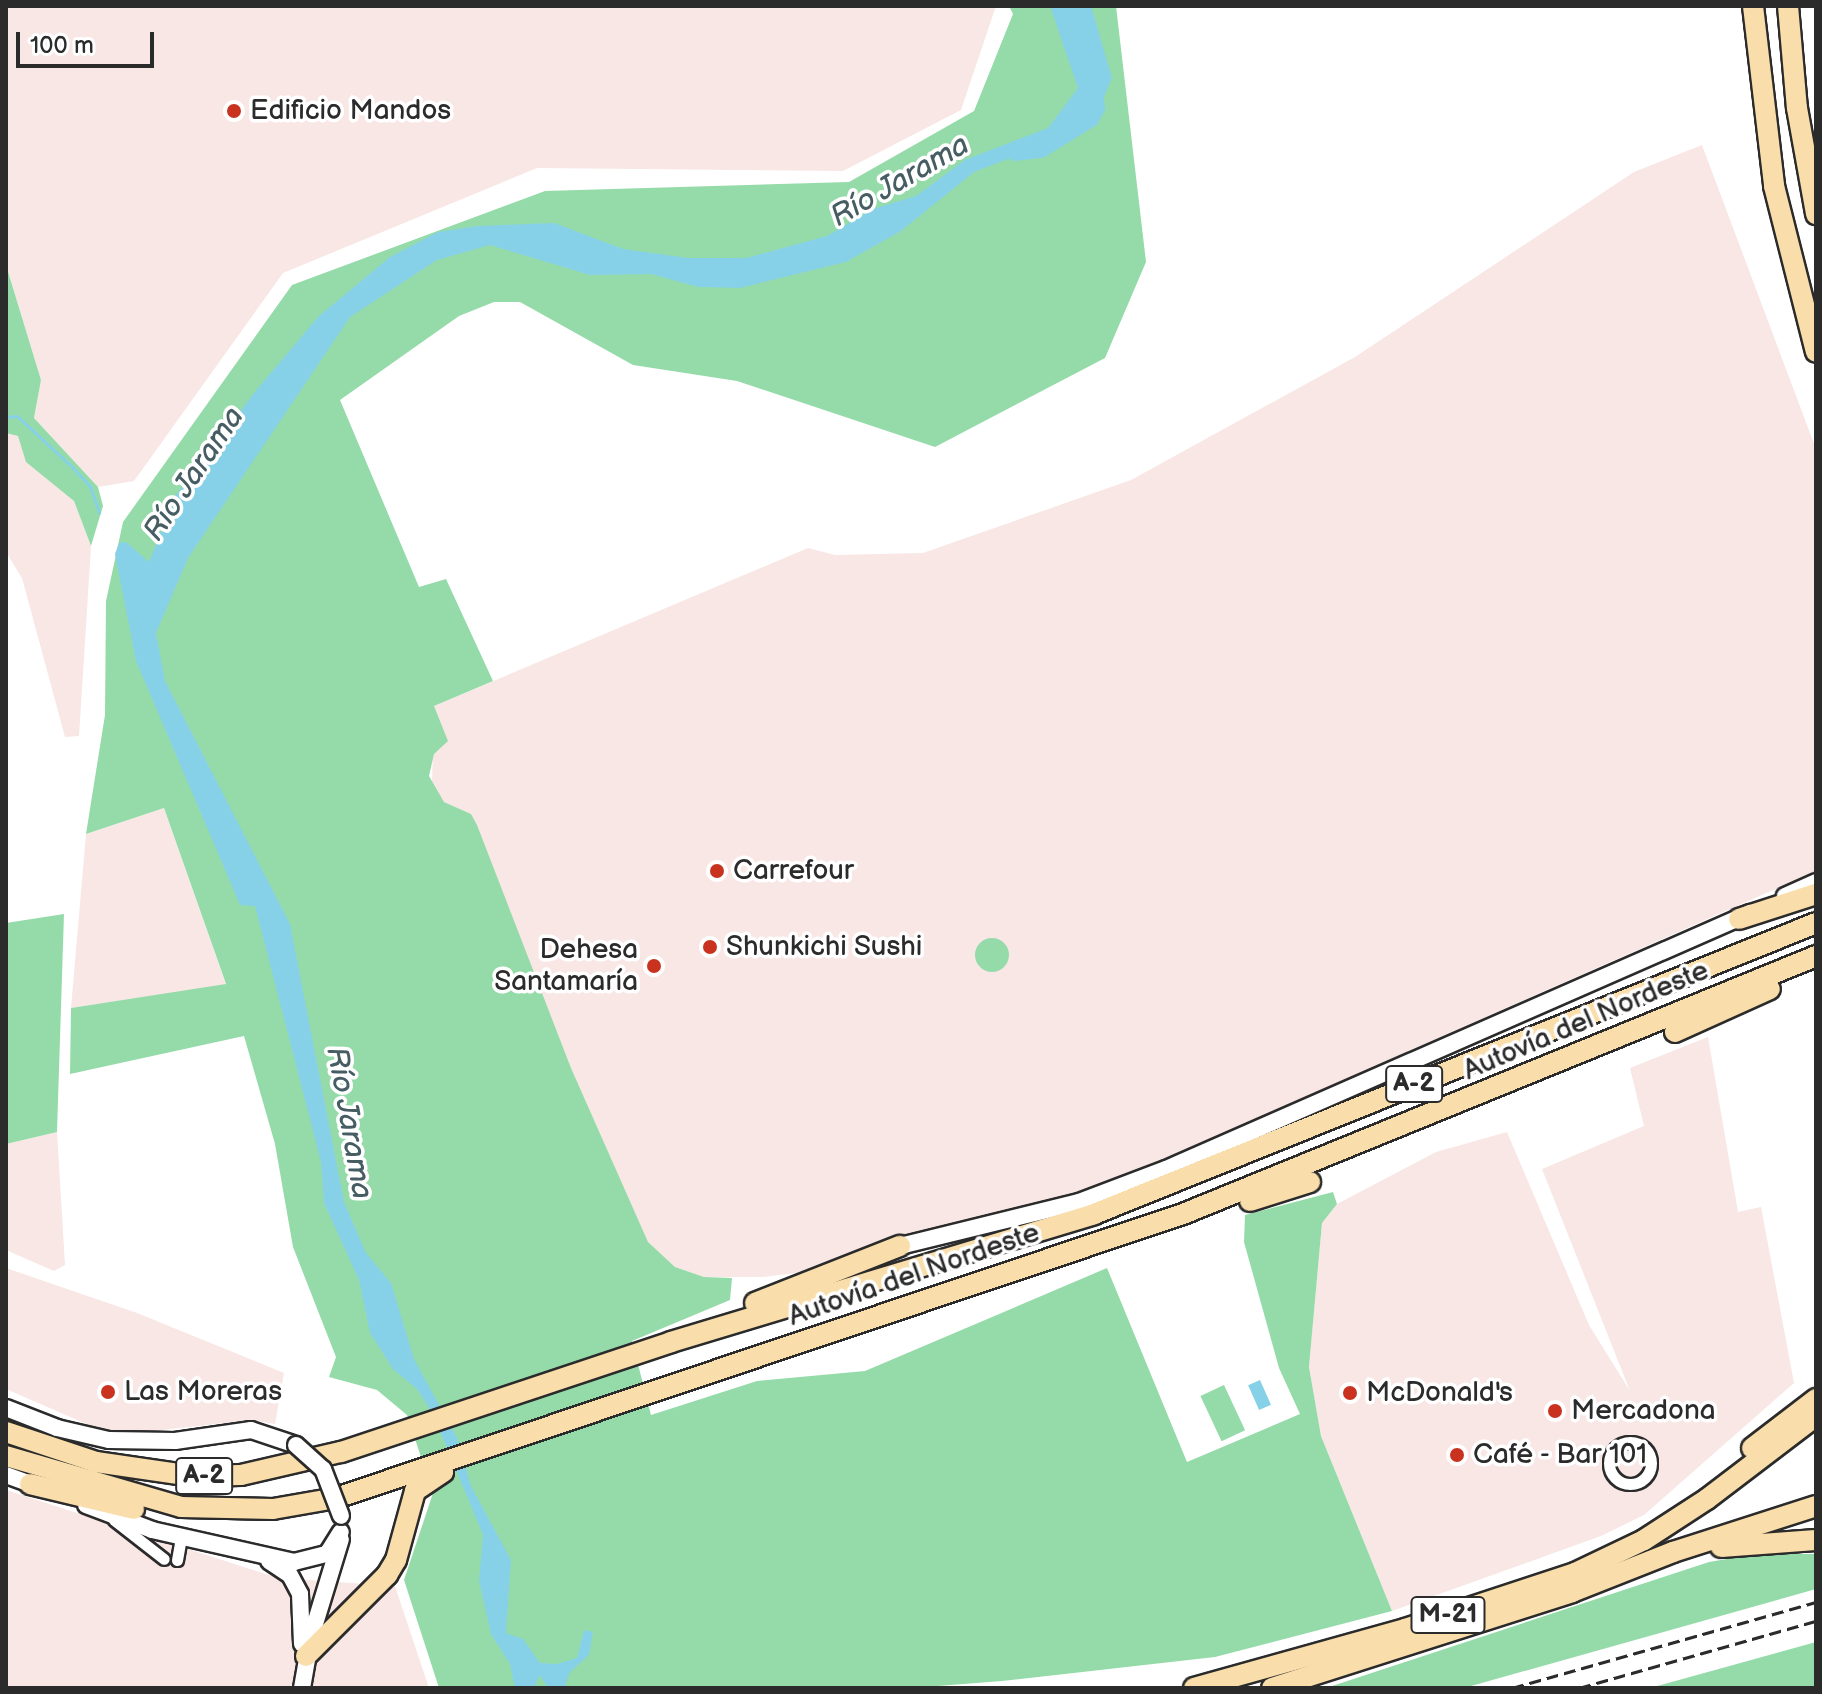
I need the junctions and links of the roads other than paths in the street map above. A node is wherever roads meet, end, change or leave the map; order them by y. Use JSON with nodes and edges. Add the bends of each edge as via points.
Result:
{"nodes":[{"id":1,"x":1753,"y":6,"type":"edge"},
{"id":2,"x":1787,"y":6,"type":"edge"},
{"id":3,"x":1816,"y":214,"type":"edge"},
{"id":4,"x":1816,"y":352,"type":"edge"},
{"id":5,"x":1816,"y":882,"type":"edge"},
{"id":6,"x":1816,"y":894,"type":"edge"},
{"id":7,"x":1739,"y":919,"type":"junction"},
{"id":8,"x":1816,"y":923,"type":"edge"},
{"id":9,"x":1816,"y":956,"type":"edge"},
{"id":10,"x":1816,"y":968,"type":"edge"},
{"id":11,"x":1675,"y":1032,"type":"dead end"},
{"id":12,"x":1310,"y":1182,"type":"dead end"},
{"id":13,"x":1183,"y":1214,"type":"junction"},
{"id":14,"x":900,"y":1246,"type":"joint"},
{"id":15,"x":671,"y":1342,"type":"junction"},
{"id":16,"x":1816,"y":1399,"type":"edge"},
{"id":17,"x":6,"y":1408,"type":"edge"},
{"id":18,"x":1816,"y":1416,"type":"edge"},
{"id":19,"x":6,"y":1432,"type":"edge"},
{"id":20,"x":6,"y":1456,"type":"edge"},
{"id":21,"x":6,"y":1475,"type":"edge"},
{"id":22,"x":418,"y":1479,"type":"junction"},
{"id":23,"x":30,"y":1484,"type":"junction"},
{"id":24,"x":1816,"y":1506,"type":"edge"},
{"id":25,"x":273,"y":1509,"type":"junction"},
{"id":26,"x":1689,"y":1509,"type":"junction"},
{"id":27,"x":101,"y":1511,"type":"junction"},
{"id":28,"x":341,"y":1524,"type":"junction"},
{"id":29,"x":181,"y":1537,"type":"junction"},
{"id":30,"x":1816,"y":1540,"type":"edge"},
{"id":31,"x":254,"y":1553,"type":"junction"},
{"id":32,"x":1616,"y":1576,"type":"junction"},
{"id":33,"x":306,"y":1656,"type":"junction"},
{"id":34,"x":294,"y":1688,"type":"edge"},
{"id":35,"x":302,"y":1688,"type":"edge"},
{"id":36,"x":1194,"y":1688,"type":"edge"},
{"id":37,"x":1272,"y":1688,"type":"edge"}],
"edges":[{"from":1,"to":4,"type":"highway","via":[[1774,186]]},
{"from":2,"to":3,"type":"highway","via":[[1788,43]]},
{"from":5,"to":7,"type":"street"},
{"from":6,"to":7,"type":"highway"},
{"from":7,"to":14,"type":"street","via":[[1166,1169],[1079,1202]]},
{"from":8,"to":15,"type":"highway","name":"Autovía del Nordeste","number":"A-2","via":[[1094,1214]]},
{"from":9,"to":13,"type":"highway","name":"Autovía del Nordeste","number":"A-2"},
{"from":10,"to":11,"type":"highway"},
{"from":12,"to":13,"type":"highway","via":[[1217,1211]]},
{"from":13,"to":22,"type":"highway","name":"Autovía del Nordeste","number":"A-2","via":[[481,1451]]},
{"from":14,"to":15,"type":"highway","via":[[719,1317]]},
{"from":15,"to":19,"type":"highway","name":"Autovía del Nordeste","number":"A-2","via":[[291,1466],[217,1476],[137,1471]]},
{"from":16,"to":26,"type":"highway","via":[[1772,1430]]},
{"from":17,"to":28,"type":"street","bridge":true,"via":[[109,1440],[175,1441],[251,1430],[296,1445],[323,1469]]},
{"from":18,"to":26,"type":"highway","number":"M-21"},
{"from":20,"to":25,"type":"highway","number":"A-2","via":[[181,1507]]},
{"from":21,"to":23,"type":"street"},
{"from":22,"to":25,"type":"highway","number":"A-2"},
{"from":22,"to":33,"type":"highway","via":[[387,1575]]},
{"from":23,"to":25,"type":"highway","via":[[184,1517],[236,1519]]},
{"from":23,"to":27,"type":"street"},
{"from":24,"to":32,"type":"highway","number":"M-21"},
{"from":26,"to":36,"type":"highway","number":"M-21","via":[[1644,1540],[1575,1573],[1405,1629]]},
{"from":27,"to":29,"type":"street"},
{"from":27,"to":29,"type":"street","via":[[170,1560]]},
{"from":28,"to":31,"type":"street","via":[[333,1549],[318,1559],[294,1562]]},
{"from":28,"to":33,"type":"street","via":[[336,1569]]},
{"from":29,"to":31,"type":"street"},
{"from":30,"to":32,"type":"highway","number":"M-21","via":[[1713,1548]]},
{"from":31,"to":34,"type":"street","via":[[285,1570],[300,1594],[303,1628]]},
{"from":32,"to":37,"type":"highway","number":"M-21"},
{"from":33,"to":35,"type":"street"}]}
